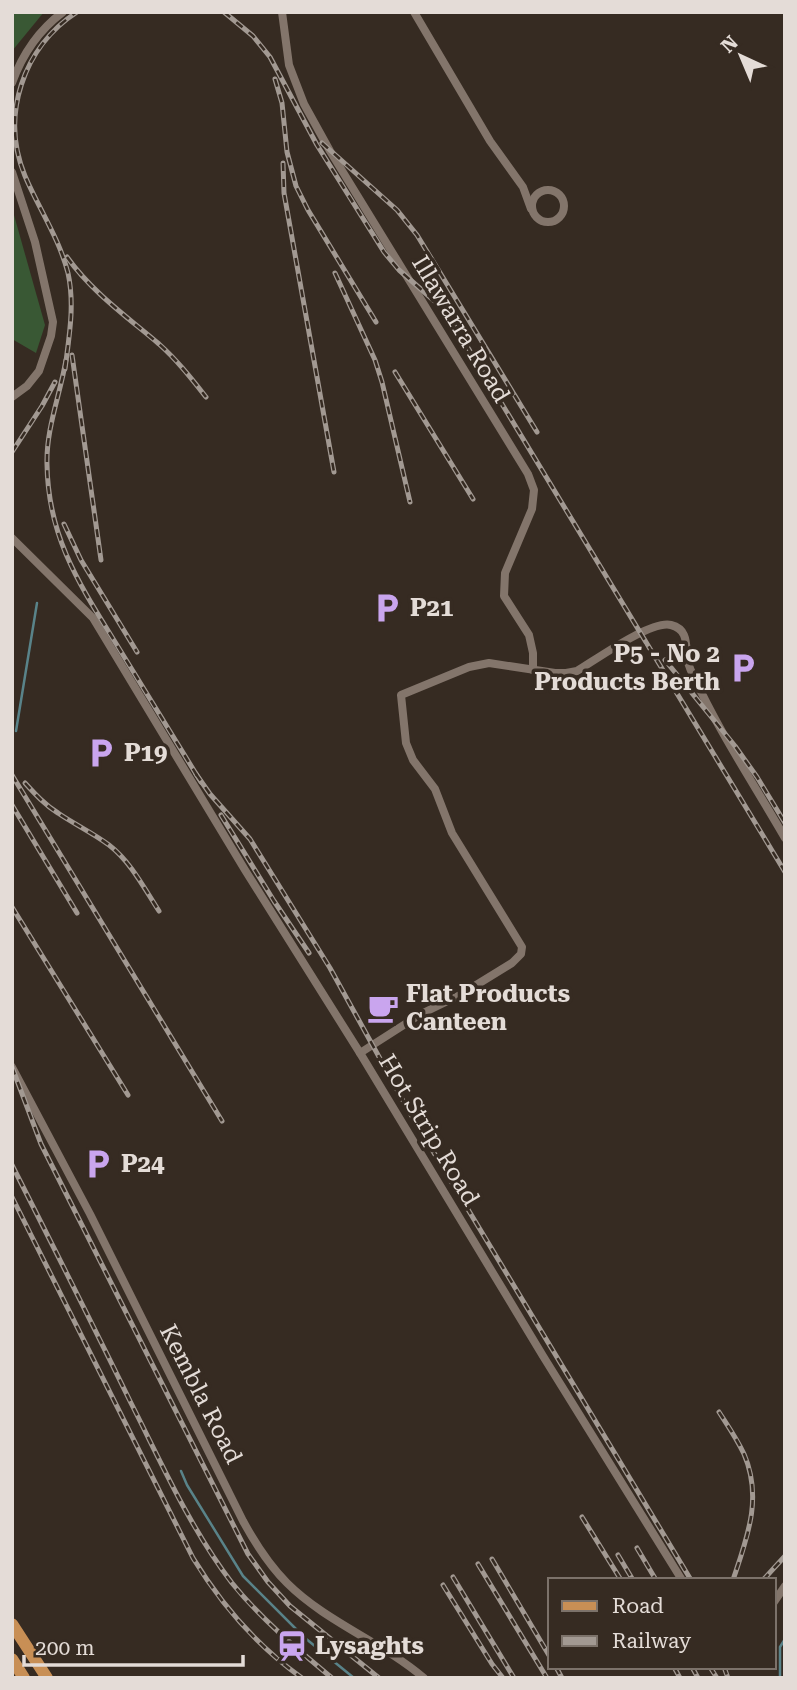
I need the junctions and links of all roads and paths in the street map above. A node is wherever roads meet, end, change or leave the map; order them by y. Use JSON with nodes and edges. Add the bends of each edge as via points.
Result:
{"nodes":[{"id":1,"x":63,"y":12,"type":"edge"},
{"id":2,"x":282,"y":12,"type":"edge"},
{"id":3,"x":414,"y":12,"type":"edge"},
{"id":4,"x":12,"y":83,"type":"edge"},
{"id":5,"x":12,"y":172,"type":"edge"},
{"id":6,"x":516,"y":178,"type":"junction"},
{"id":7,"x":550,"y":190,"type":"junction"},
{"id":8,"x":531,"y":209,"type":"junction"},
{"id":9,"x":12,"y":397,"type":"edge"},
{"id":10,"x":12,"y":538,"type":"edge"},
{"id":11,"x":533,"y":670,"type":"junction"},
{"id":12,"x":785,"y":838,"type":"edge"},
{"id":13,"x":360,"y":1052,"type":"junction"},
{"id":14,"x":12,"y":1068,"type":"edge"},
{"id":15,"x":681,"y":1578,"type":"edge"},
{"id":16,"x":12,"y":1624,"type":"edge"},
{"id":17,"x":12,"y":1659,"type":"edge"},
{"id":18,"x":24,"y":1678,"type":"edge"},
{"id":19,"x":47,"y":1678,"type":"edge"},
{"id":20,"x":424,"y":1678,"type":"edge"}],
"edges":[{"from":1,"to":4,"type":"street","via":[[34,41]]},
{"from":2,"to":11,"type":"street","name":"Illawarra Road","via":[[289,65],[304,104],[534,490],[505,573],[505,596],[529,635]]},
{"from":3,"to":6,"type":"street"},
{"from":5,"to":9,"type":"street","via":[[35,242],[53,322],[39,371]]},
{"from":6,"to":7,"type":"street"},
{"from":6,"to":8,"type":"street"},
{"from":7,"to":8,"type":"street","via":[[536,195]]},
{"from":7,"to":8,"type":"street","via":[[563,201],[559,218],[543,222]]},
{"from":10,"to":13,"type":"street","name":"Hot Strip Road","via":[[93,618]]},
{"from":11,"to":12,"type":"street","via":[[577,671],[657,625],[681,629],[692,675]]},
{"from":11,"to":13,"type":"street","via":[[489,663],[401,695],[408,751],[435,789],[452,833],[522,947],[521,954],[502,970]]},
{"from":13,"to":15,"type":"street","name":"Hot Strip Road"},
{"from":14,"to":20,"type":"street","name":"Kembla Road","via":[[260,1550],[296,1591]]},
{"from":16,"to":19,"type":"main road"},
{"from":17,"to":18,"type":"main road"}]}
